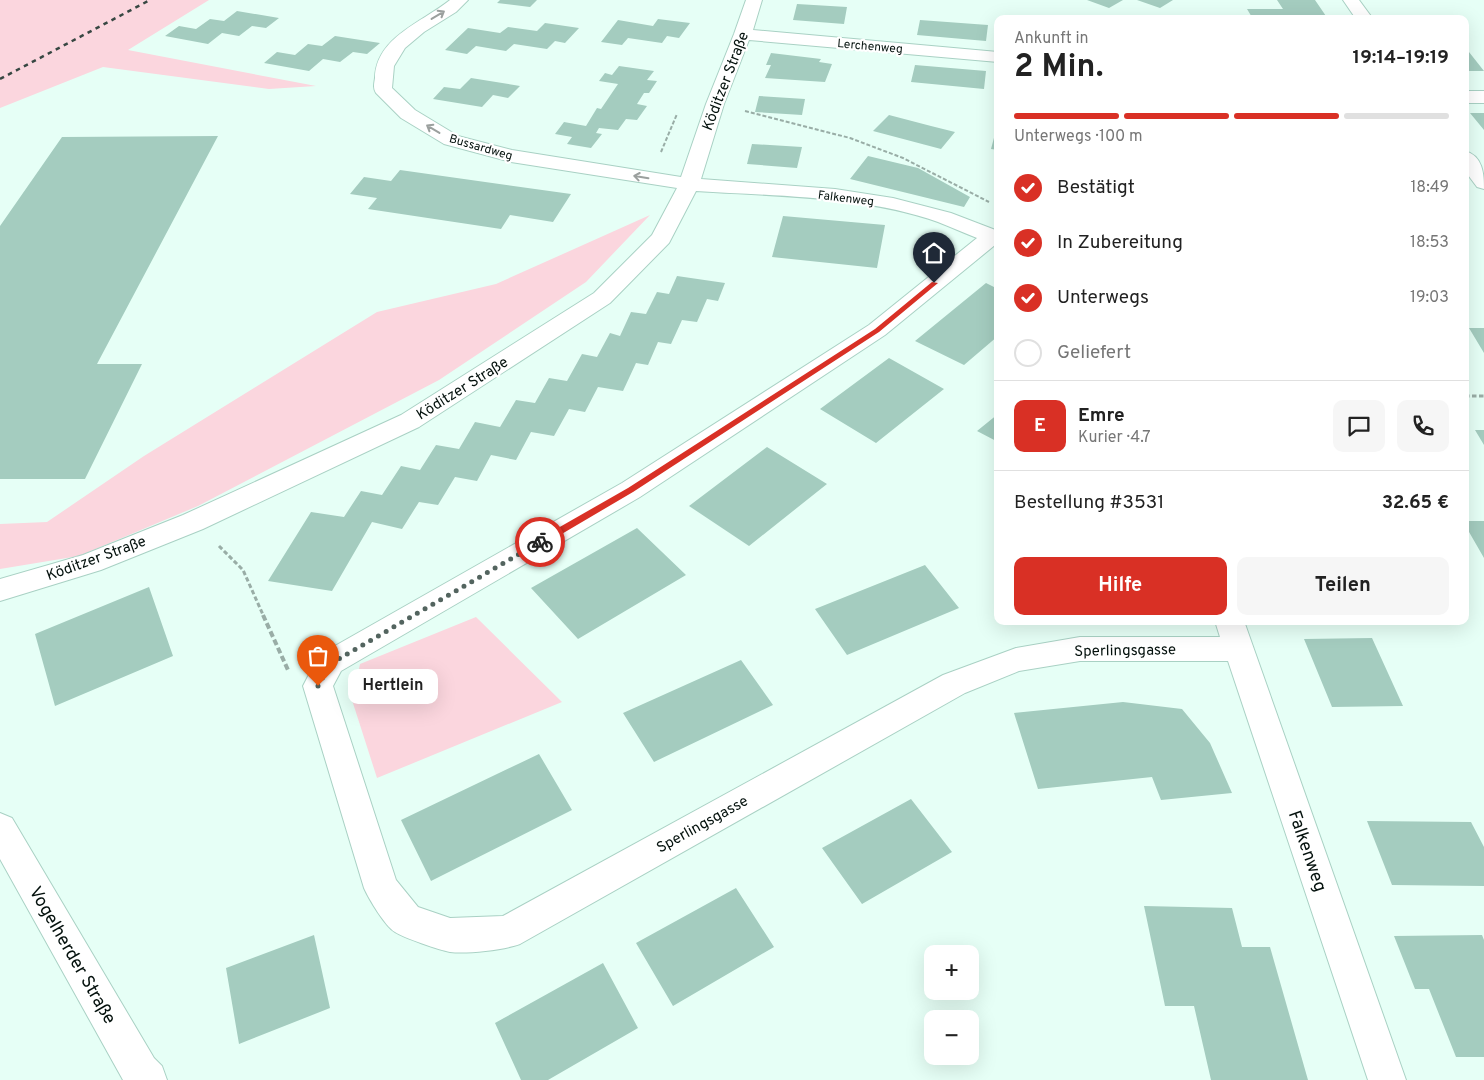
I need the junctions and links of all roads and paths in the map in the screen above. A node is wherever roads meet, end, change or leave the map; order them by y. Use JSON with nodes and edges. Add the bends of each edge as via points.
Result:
{"nodes":[{"id":1,"x":460,"y":0,"type":"edge"},
{"id":2,"x":754,"y":0,"type":"edge"},
{"id":3,"x":1351,"y":0,"type":"edge"},
{"id":4,"x":1362,"y":15,"type":"edge"},
{"id":5,"x":744,"y":34,"type":"junction"},
{"id":6,"x":994,"y":57,"type":"edge"},
{"id":7,"x":1469,"y":97,"type":"edge"},
{"id":8,"x":1484,"y":97,"type":"edge"},
{"id":9,"x":715,"y":104,"type":"junction"},
{"id":10,"x":1469,"y":162,"type":"edge"},
{"id":11,"x":1484,"y":183,"type":"edge"},
{"id":12,"x":689,"y":184,"type":"junction"},
{"id":13,"x":989,"y":202,"type":"dead end"},
{"id":14,"x":994,"y":238,"type":"edge"},
{"id":15,"x":994,"y":239,"type":"edge"},
{"id":16,"x":1469,"y":396,"type":"edge"},
{"id":17,"x":1484,"y":396,"type":"edge"},
{"id":18,"x":193,"y":522,"type":"junction"},
{"id":19,"x":0,"y":590,"type":"edge"},
{"id":20,"x":1233,"y":635,"type":"edge"},
{"id":21,"x":318,"y":686,"type":"junction"},
{"id":22,"x":0,"y":828,"type":"edge"},
{"id":23,"x":143,"y":1077,"type":"edge"},
{"id":24,"x":1387,"y":1080,"type":"edge"}],
"edges":[{"from":12,"to":1,"type":"street","name":"Bussardweg","one_way":true,"via":[[511,156],[451,140],[408,114],[383,89],[385,66],[399,44]]},
{"from":2,"to":5,"type":"street","name":"Köditzer Straße"},
{"from":3,"to":4,"type":"street"},
{"from":5,"to":6,"type":"street","name":"Lerchenweg"},
{"from":5,"to":9,"type":"street","name":"Köditzer Straße"},
{"from":7,"to":8,"type":"street"},
{"from":9,"to":12,"type":"street","name":"Köditzer Straße"},
{"from":9,"to":13,"type":"path","via":[[859,142],[903,158]]},
{"from":10,"to":11,"type":"street"},
{"from":12,"to":14,"type":"street","name":"Falkenweg","via":[[835,195],[893,204],[944,217]]},
{"from":12,"to":18,"type":"street","name":"Köditzer Straße","via":[[661,238],[602,298],[410,420]]},
{"from":15,"to":21,"type":"street","via":[[877,330],[630,490],[330,664]]},
{"from":16,"to":17,"type":"path"},
{"from":18,"to":19,"type":"street","name":"Köditzer Straße","via":[[91,563]]},
{"from":18,"to":21,"type":"path","via":[[243,570],[286,669]]},
{"from":20,"to":21,"type":"street","name":"Sperlingsgasse","via":[[1080,649],[1016,660],[954,684],[506,932],[450,935],[406,920],[381,888]]},
{"from":20,"to":24,"type":"street","name":"Falkenweg"},
{"from":22,"to":23,"type":"street","name":"Vogelherder Straße"}]}
